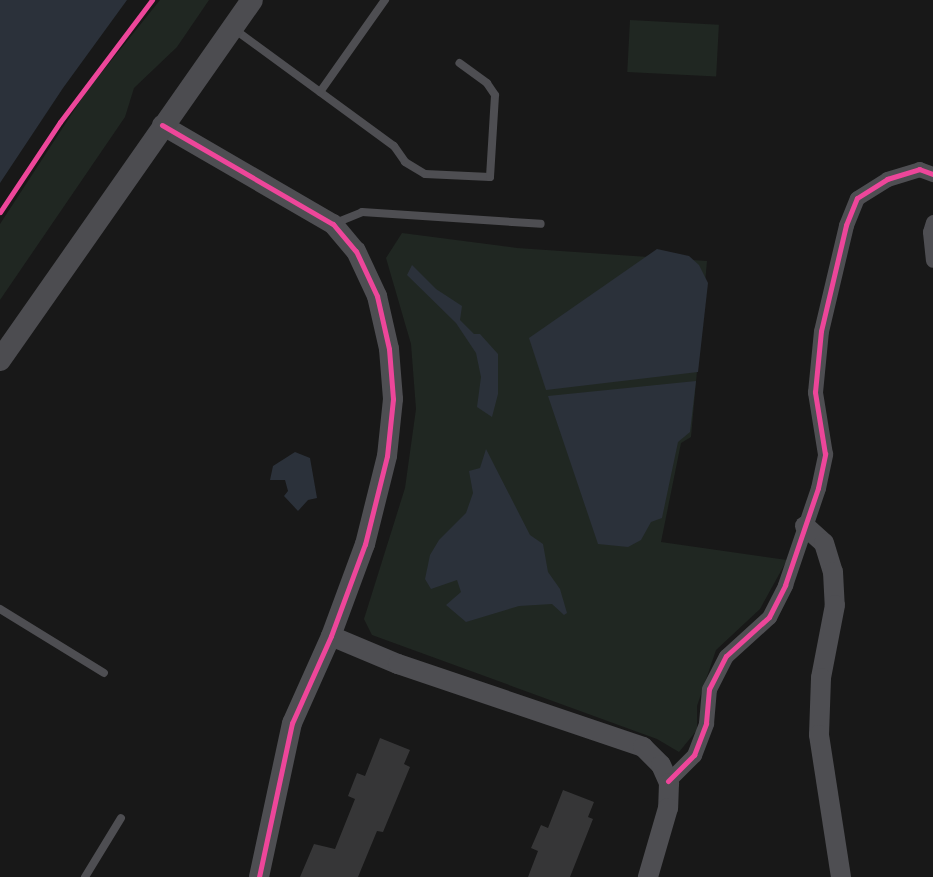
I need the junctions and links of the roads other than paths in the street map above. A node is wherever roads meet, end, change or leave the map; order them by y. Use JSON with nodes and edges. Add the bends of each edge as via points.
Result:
{"nodes":[{"id":1,"x":252,"y":0,"type":"edge"},
{"id":2,"x":385,"y":0,"type":"edge"},
{"id":3,"x":232,"y":28,"type":"junction"},
{"id":4,"x":459,"y":63,"type":"dead end"},
{"id":5,"x":320,"y":92,"type":"junction"},
{"id":6,"x":162,"y":125,"type":"junction"},
{"id":7,"x":933,"y":174,"type":"edge"},
{"id":8,"x":933,"y":222,"type":"edge"},
{"id":9,"x":334,"y":224,"type":"junction"},
{"id":10,"x":541,"y":224,"type":"dead end"},
{"id":11,"x":933,"y":260,"type":"edge"},
{"id":12,"x":0,"y":360,"type":"edge"},
{"id":13,"x":805,"y":526,"type":"junction"},
{"id":14,"x":0,"y":610,"type":"edge"},
{"id":15,"x":331,"y":636,"type":"junction"},
{"id":16,"x":104,"y":673,"type":"dead end"},
{"id":17,"x":668,"y":781,"type":"junction"},
{"id":18,"x":121,"y":818,"type":"dead end"},
{"id":19,"x":85,"y":877,"type":"edge"},
{"id":20,"x":259,"y":877,"type":"edge"},
{"id":21,"x":648,"y":877,"type":"edge"},
{"id":22,"x":841,"y":877,"type":"edge"}],
"edges":[{"from":1,"to":3,"type":"main road"},
{"from":2,"to":5,"type":"lane"},
{"from":3,"to":5,"type":"lane"},
{"from":3,"to":6,"type":"main road"},
{"from":4,"to":5,"type":"lane","via":[[487,83],[495,95],[490,176],[425,174],[405,162],[394,146]]},
{"from":6,"to":9,"type":"street"},
{"from":6,"to":12,"type":"main road"},
{"from":7,"to":13,"type":"street","via":[[919,169],[887,179],[857,198],[846,225],[820,331],[815,392],[825,454]]},
{"from":8,"to":11,"type":"street","via":[[930,232]]},
{"from":9,"to":10,"type":"lane","via":[[362,212]]},
{"from":9,"to":15,"type":"street","via":[[356,251],[377,296],[389,349],[393,399],[388,456],[364,544]]},
{"from":13,"to":17,"type":"street","via":[[785,584],[768,617],[726,656],[709,689],[706,723],[694,755]]},
{"from":13,"to":22,"type":"street","via":[[824,543],[833,572],[835,605],[822,678],[819,735]]},
{"from":14,"to":16,"type":"lane"},
{"from":15,"to":17,"type":"street","via":[[398,664],[643,747],[661,765]]},
{"from":15,"to":20,"type":"street","via":[[292,723]]},
{"from":17,"to":21,"type":"street","via":[[668,808]]},
{"from":18,"to":19,"type":"lane"}]}
